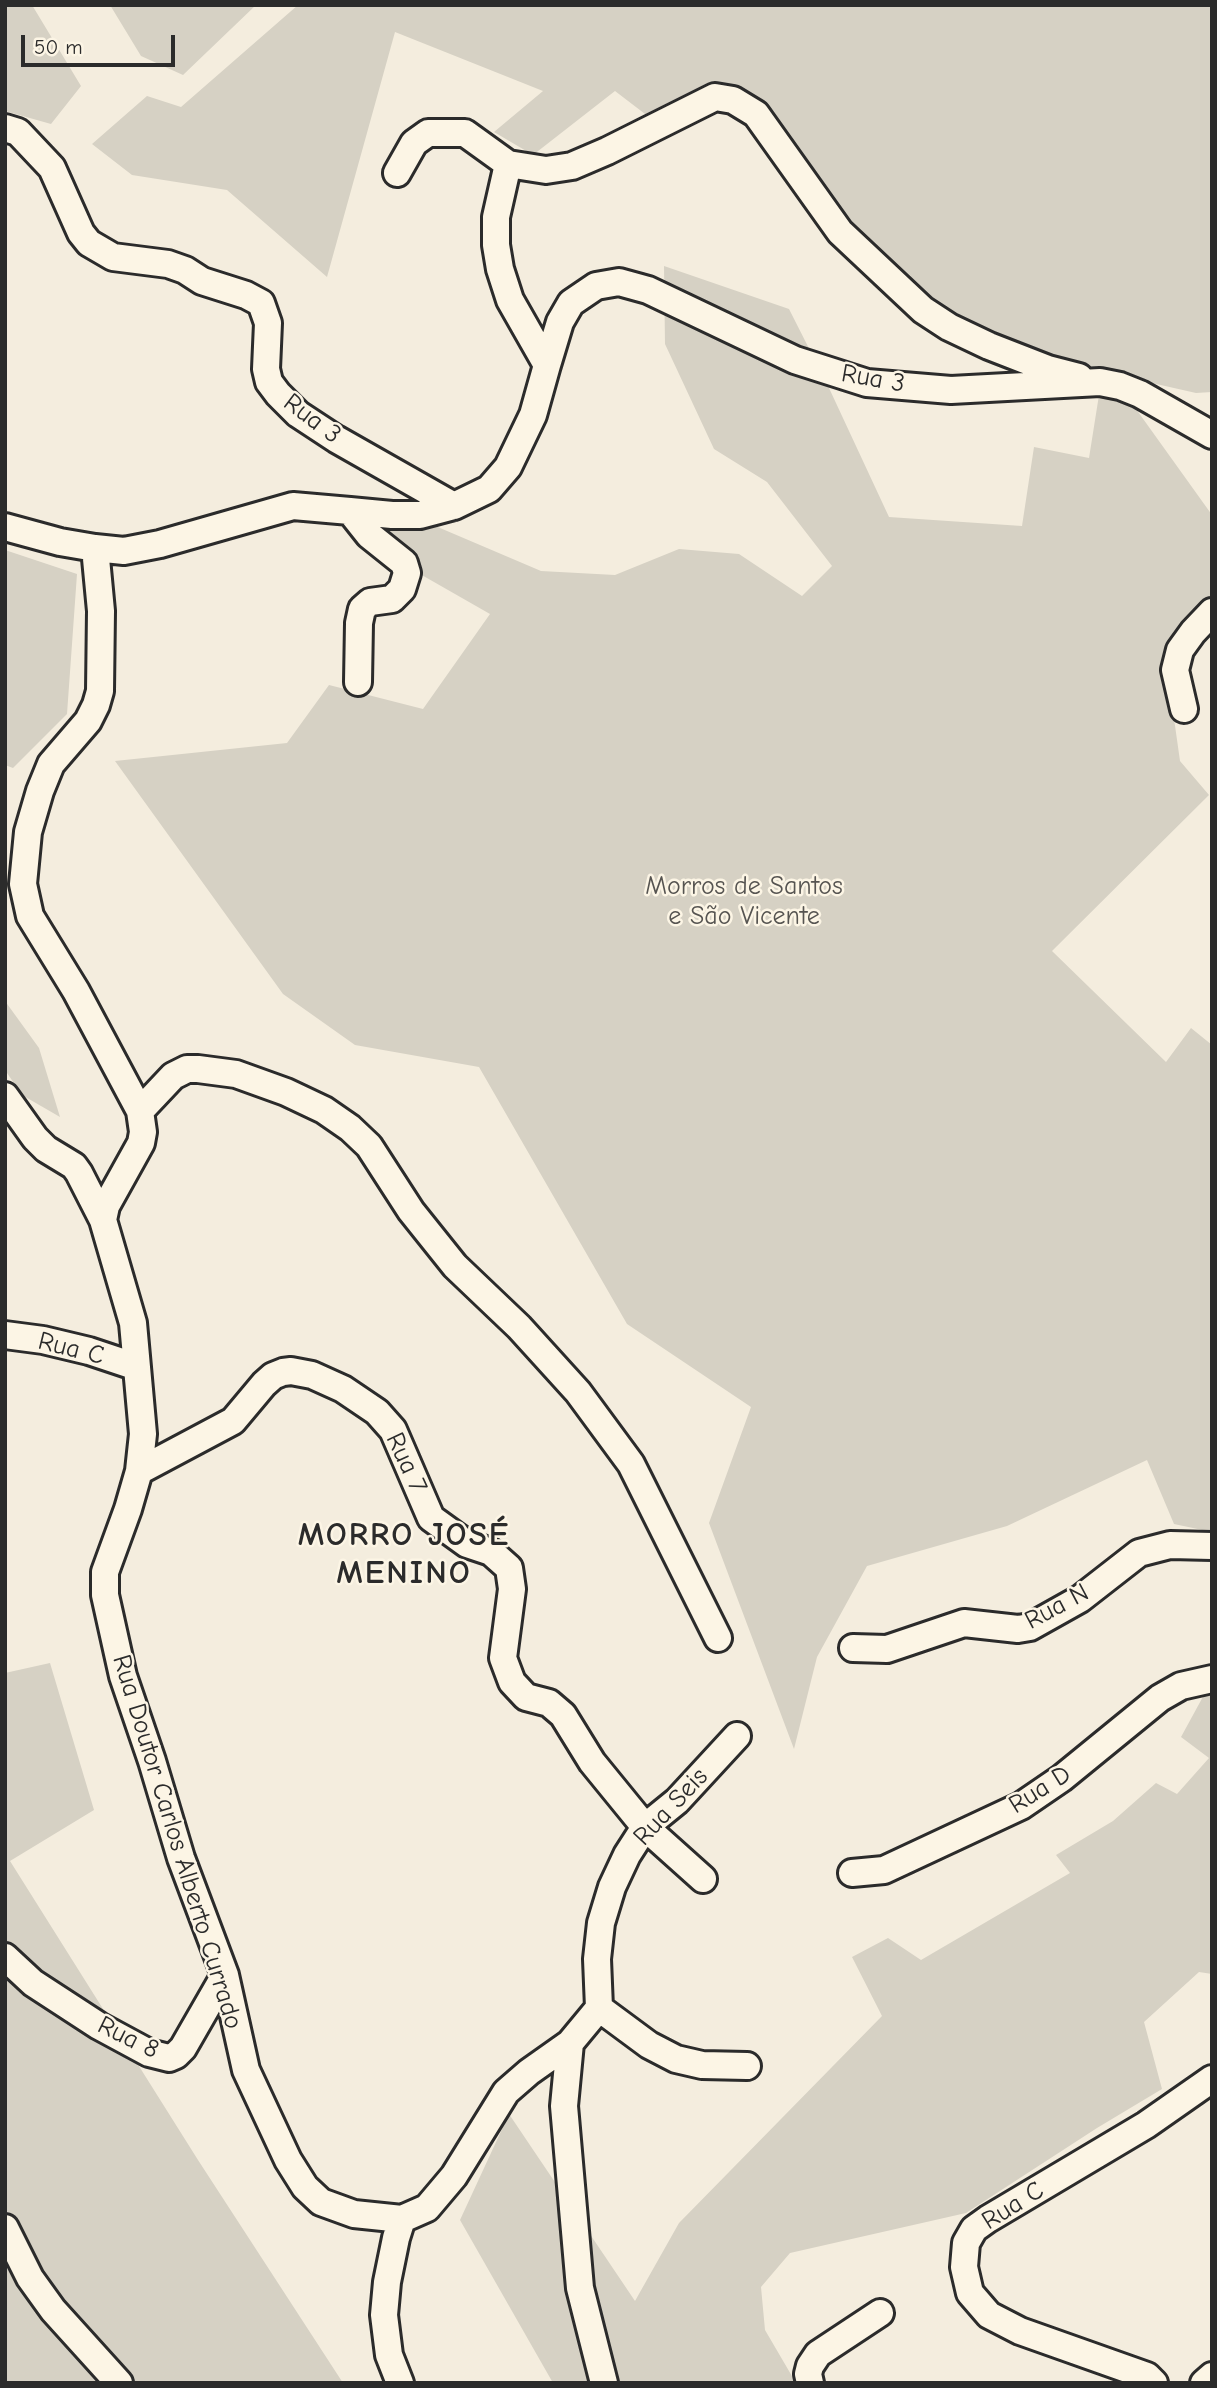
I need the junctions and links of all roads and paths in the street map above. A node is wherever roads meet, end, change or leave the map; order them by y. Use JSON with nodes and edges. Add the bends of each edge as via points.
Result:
{"nodes":[{"id":1,"x":5,"y":128,"type":"edge"},
{"id":2,"x":508,"y":164,"type":"junction"},
{"id":3,"x":397,"y":173,"type":"dead end"},
{"id":4,"x":547,"y":365,"type":"junction"},
{"id":5,"x":1100,"y":382,"type":"junction"},
{"id":6,"x":1212,"y":435,"type":"edge"},
{"id":7,"x":454,"y":506,"type":"junction"},
{"id":8,"x":349,"y":511,"type":"junction"},
{"id":9,"x":5,"y":527,"type":"edge"},
{"id":10,"x":95,"y":548,"type":"junction"},
{"id":11,"x":1212,"y":612,"type":"edge"},
{"id":12,"x":358,"y":682,"type":"dead end"},
{"id":13,"x":1184,"y":709,"type":"dead end"},
{"id":14,"x":5,"y":1096,"type":"edge"},
{"id":15,"x":140,"y":1111,"type":"junction"},
{"id":16,"x":103,"y":1220,"type":"junction"},
{"id":17,"x":5,"y":1335,"type":"edge"},
{"id":18,"x":137,"y":1367,"type":"junction"},
{"id":19,"x":139,"y":1471,"type":"junction"},
{"id":20,"x":1212,"y":1546,"type":"edge"},
{"id":21,"x":718,"y":1638,"type":"dead end"},
{"id":22,"x":853,"y":1648,"type":"dead end"},
{"id":23,"x":1212,"y":1679,"type":"edge"},
{"id":24,"x":737,"y":1736,"type":"dead end"},
{"id":25,"x":645,"y":1827,"type":"junction"},
{"id":26,"x":852,"y":1873,"type":"dead end"},
{"id":27,"x":703,"y":1880,"type":"dead end"},
{"id":28,"x":5,"y":1957,"type":"edge"},
{"id":29,"x":225,"y":1975,"type":"junction"},
{"id":30,"x":599,"y":2008,"type":"junction"},
{"id":31,"x":570,"y":2043,"type":"junction"},
{"id":32,"x":747,"y":2066,"type":"dead end"},
{"id":33,"x":1212,"y":2079,"type":"edge"},
{"id":34,"x":402,"y":2220,"type":"junction"},
{"id":35,"x":5,"y":2228,"type":"edge"},
{"id":36,"x":880,"y":2313,"type":"dead end"},
{"id":37,"x":1212,"y":2376,"type":"edge"},
{"id":38,"x":119,"y":2383,"type":"edge"},
{"id":39,"x":400,"y":2383,"type":"edge"},
{"id":40,"x":604,"y":2383,"type":"edge"},
{"id":41,"x":810,"y":2383,"type":"edge"},
{"id":42,"x":1154,"y":2383,"type":"edge"},
{"id":43,"x":1203,"y":2383,"type":"edge"}],
"edges":[{"from":1,"to":7,"type":"street","name":"Rua 3","via":[[18,132],[52,168],[89,243],[113,257],[185,270],[261,303],[268,323],[266,369],[278,394],[335,439]]},
{"from":2,"to":3,"type":"street","via":[[465,134],[428,133],[414,142]]},
{"from":2,"to":4,"type":"street","via":[[496,217],[495,246],[510,300]]},
{"from":2,"to":5,"type":"street","via":[[546,170],[572,166],[715,97],[733,100],[756,114],[840,232],[923,310],[989,346],[1048,369]]},
{"from":4,"to":5,"type":"street","name":"Rua 3","via":[[570,303],[596,286],[619,282],[648,290],[795,360],[867,383],[951,390]]},
{"from":4,"to":7,"type":"street","name":"Rua 3","via":[[533,415],[508,467],[489,489]]},
{"from":5,"to":6,"type":"street","name":"Rua 3","via":[[1140,394]]},
{"from":7,"to":8,"type":"street","via":[[420,515]]},
{"from":8,"to":10,"type":"street","via":[[293,506],[160,544],[124,551]]},
{"from":8,"to":12,"type":"street","via":[[369,535],[404,563],[407,573],[402,589],[392,598],[370,602],[362,609]]},
{"from":9,"to":10,"type":"street"},
{"from":10,"to":15,"type":"street","via":[[101,611],[100,691],[88,721],[51,764],[40,791],[28,832],[23,884],[30,916]]},
{"from":11,"to":13,"type":"street","via":[[1180,650],[1175,670]]},
{"from":14,"to":16,"type":"street","name":"Rua Doutor Carlos Alberto Currado","via":[[35,1138],[74,1166]]},
{"from":15,"to":16,"type":"street","via":[[141,1143],[106,1206]]},
{"from":15,"to":21,"type":"street","via":[[173,1076],[198,1069],[236,1074],[286,1092],[350,1128],[369,1146],[411,1211],[455,1266],[578,1392],[631,1464]]},
{"from":16,"to":18,"type":"street","name":"Rua Doutor Carlos Alberto Currado","via":[[133,1323]]},
{"from":17,"to":18,"type":"street","name":"Rua C","via":[[44,1340]]},
{"from":18,"to":19,"type":"street","name":"Rua Doutor Carlos Alberto Currado","via":[[143,1434]]},
{"from":19,"to":25,"type":"street","name":"Rua 7","via":[[233,1421],[264,1384],[283,1372],[312,1375],[377,1412],[393,1430],[431,1518],[467,1544],[491,1552],[509,1568],[512,1589],[503,1658],[512,1682],[527,1697],[549,1703],[563,1715],[592,1762]]},
{"from":19,"to":29,"type":"street","name":"Rua Doutor Carlos Alberto Currado","via":[[105,1572],[105,1595],[122,1676]]},
{"from":20,"to":22,"type":"street","name":"Rua N","via":[[1170,1545],[1139,1553],[1080,1599],[1030,1627],[964,1623],[887,1649]]},
{"from":23,"to":26,"type":"street","name":"Rua D","via":[[1181,1686],[1160,1698],[1021,1806],[884,1870]]},
{"from":24,"to":25,"type":"street","name":"Rua Seis","via":[[677,1801]]},
{"from":25,"to":27,"type":"street","name":"Rua 7"},
{"from":25,"to":30,"type":"street","name":"Rua Seis","via":[[612,1887],[601,1923]]},
{"from":28,"to":29,"type":"street","name":"Rua 8","via":[[33,1983],[99,2026],[149,2053],[169,2058],[183,2048]]},
{"from":29,"to":34,"type":"street","name":"Rua Doutor Carlos Alberto Currado","via":[[246,2070],[305,2187],[321,2202],[354,2214]]},
{"from":30,"to":31,"type":"street"},
{"from":30,"to":32,"type":"street","via":[[676,2059]]},
{"from":31,"to":34,"type":"street","via":[[506,2092],[454,2176],[426,2208]]},
{"from":31,"to":40,"type":"street","via":[[564,2106],[580,2288]]},
{"from":33,"to":42,"type":"street","name":"Rua C","via":[[1146,2125],[988,2219],[974,2229],[966,2243],[964,2267],[970,2293],[989,2315],[1020,2331],[1147,2376]]},
{"from":34,"to":39,"type":"street","via":[[384,2315],[389,2355]]},
{"from":35,"to":38,"type":"street","via":[[30,2278],[53,2310]]},
{"from":36,"to":41,"type":"street","via":[[818,2354],[810,2366]]},
{"from":37,"to":43,"type":"street"}]}
